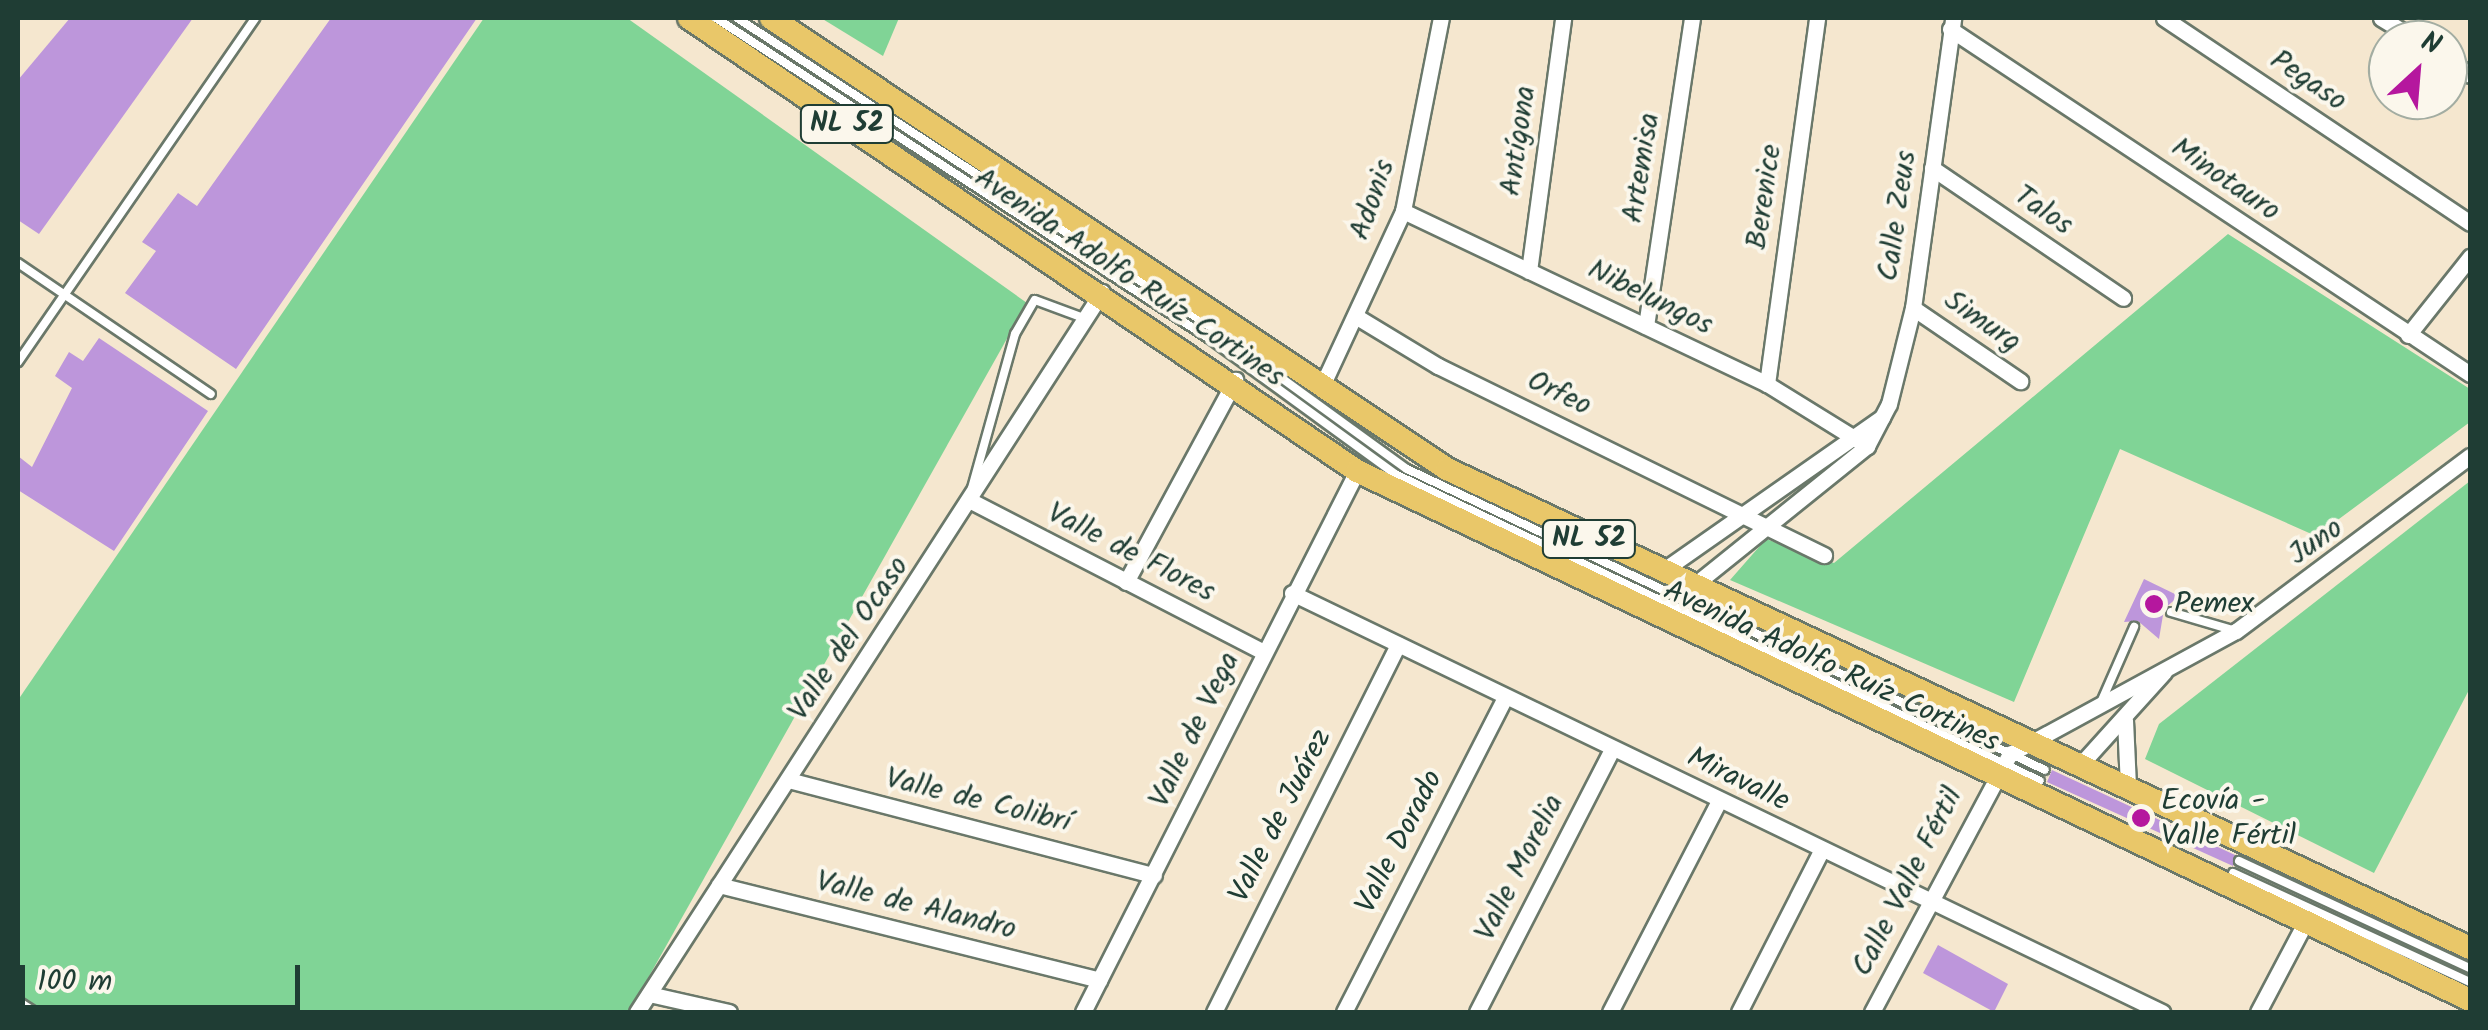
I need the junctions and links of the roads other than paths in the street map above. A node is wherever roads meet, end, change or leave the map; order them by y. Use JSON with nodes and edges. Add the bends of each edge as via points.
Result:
{"nodes":[{"id":1,"x":255,"y":18,"type":"edge"},
{"id":2,"x":689,"y":18,"type":"edge"},
{"id":3,"x":716,"y":18,"type":"edge"},
{"id":4,"x":737,"y":18,"type":"edge"},
{"id":5,"x":771,"y":18,"type":"edge"},
{"id":6,"x":1441,"y":18,"type":"edge"},
{"id":7,"x":1563,"y":18,"type":"edge"},
{"id":8,"x":1692,"y":18,"type":"edge"},
{"id":9,"x":1817,"y":18,"type":"edge"},
{"id":10,"x":2164,"y":18,"type":"edge"},
{"id":11,"x":1951,"y":23,"type":"edge"},
{"id":12,"x":1932,"y":168,"type":"junction"},
{"id":13,"x":1403,"y":211,"type":"junction"},
{"id":14,"x":2470,"y":223,"type":"edge"},
{"id":15,"x":2470,"y":257,"type":"edge"},
{"id":16,"x":18,"y":264,"type":"edge"},
{"id":17,"x":1530,"y":271,"type":"junction"},
{"id":18,"x":1102,"y":292,"type":"junction"},
{"id":19,"x":63,"y":293,"type":"junction"},
{"id":20,"x":2123,"y":298,"type":"dead end"},
{"id":21,"x":1913,"y":308,"type":"junction"},
{"id":22,"x":1357,"y":317,"type":"junction"},
{"id":23,"x":1086,"y":319,"type":"junction"},
{"id":24,"x":1646,"y":326,"type":"junction"},
{"id":25,"x":2408,"y":336,"type":"junction"},
{"id":26,"x":18,"y":362,"type":"edge"},
{"id":27,"x":2470,"y":374,"type":"edge"},
{"id":28,"x":1234,"y":380,"type":"junction"},
{"id":29,"x":2020,"y":381,"type":"dead end"},
{"id":30,"x":1766,"y":384,"type":"junction"},
{"id":31,"x":1321,"y":388,"type":"junction"},
{"id":32,"x":211,"y":394,"type":"dead end"},
{"id":33,"x":1882,"y":417,"type":"junction"},
{"id":34,"x":1852,"y":430,"type":"junction"},
{"id":35,"x":1866,"y":446,"type":"junction"},
{"id":36,"x":2470,"y":456,"type":"edge"},
{"id":37,"x":1356,"y":471,"type":"junction"},
{"id":38,"x":973,"y":502,"type":"junction"},
{"id":39,"x":1743,"y":511,"type":"junction"},
{"id":40,"x":1773,"y":526,"type":"junction"},
{"id":41,"x":1824,"y":554,"type":"dead end"},
{"id":42,"x":1661,"y":572,"type":"junction"},
{"id":43,"x":1126,"y":582,"type":"junction"},
{"id":44,"x":1693,"y":586,"type":"junction"},
{"id":45,"x":1292,"y":593,"type":"junction"},
{"id":46,"x":2171,"y":612,"type":"dead end"},
{"id":47,"x":2134,"y":627,"type":"dead end"},
{"id":48,"x":2236,"y":631,"type":"junction"},
{"id":49,"x":1398,"y":645,"type":"junction"},
{"id":50,"x":1264,"y":652,"type":"junction"},
{"id":51,"x":2170,"y":665,"type":"junction"},
{"id":52,"x":1505,"y":697,"type":"junction"},
{"id":53,"x":2102,"y":701,"type":"junction"},
{"id":54,"x":2125,"y":720,"type":"junction"},
{"id":55,"x":1612,"y":749,"type":"junction"},
{"id":56,"x":2008,"y":760,"type":"junction"},
{"id":57,"x":2081,"y":764,"type":"junction"},
{"id":58,"x":2045,"y":770,"type":"dead end"},
{"id":59,"x":788,"y":780,"type":"junction"},
{"id":60,"x":2040,"y":782,"type":"dead end"},
{"id":61,"x":2128,"y":786,"type":"junction"},
{"id":62,"x":1719,"y":801,"type":"junction"},
{"id":63,"x":1821,"y":851,"type":"junction"},
{"id":64,"x":2239,"y":861,"type":"dead end"},
{"id":65,"x":2233,"y":873,"type":"dead end"},
{"id":66,"x":1154,"y":874,"type":"junction"},
{"id":67,"x":719,"y":885,"type":"junction"},
{"id":68,"x":1927,"y":902,"type":"junction"},
{"id":69,"x":2305,"y":923,"type":"junction"},
{"id":70,"x":2470,"y":948,"type":"edge"},
{"id":71,"x":2470,"y":968,"type":"edge"},
{"id":72,"x":1099,"y":980,"type":"junction"},
{"id":73,"x":2470,"y":982,"type":"edge"},
{"id":74,"x":649,"y":994,"type":"junction"},
{"id":75,"x":2470,"y":1000,"type":"edge"},
{"id":76,"x":18,"y":1002,"type":"edge"},
{"id":77,"x":35,"y":1012,"type":"edge"},
{"id":78,"x":637,"y":1012,"type":"edge"},
{"id":79,"x":729,"y":1012,"type":"edge"},
{"id":80,"x":1083,"y":1012,"type":"edge"},
{"id":81,"x":1214,"y":1012,"type":"edge"},
{"id":82,"x":1344,"y":1012,"type":"edge"},
{"id":83,"x":1477,"y":1012,"type":"edge"},
{"id":84,"x":1610,"y":1012,"type":"edge"},
{"id":85,"x":1740,"y":1012,"type":"edge"},
{"id":86,"x":1872,"y":1012,"type":"edge"},
{"id":87,"x":2162,"y":1012,"type":"edge"},
{"id":88,"x":2258,"y":1012,"type":"edge"}],
"edges":[{"from":1,"to":19,"type":"lane"},
{"from":2,"to":18,"type":"main road","name":"Avenida Adolfo Ruíz Cortines","number":"NL 52"},
{"from":3,"to":56,"type":"lane","via":[[1210,339],[1394,474]]},
{"from":4,"to":56,"type":"lane","via":[[1214,330],[1408,469]]},
{"from":5,"to":31,"type":"main road","name":"Avenida Adolfo Ruíz Cortines","number":"NL 52"},
{"from":6,"to":13,"type":"street","name":"Adonis"},
{"from":7,"to":17,"type":"street","name":"Antígona"},
{"from":8,"to":24,"type":"street","name":"Artemisa"},
{"from":9,"to":30,"type":"street","name":"Berenice"},
{"from":10,"to":14,"type":"street","name":"Pegaso"},
{"from":11,"to":12,"type":"street","name":"Calle Zeus"},
{"from":11,"to":25,"type":"street","name":"Minotauro"},
{"from":12,"to":20,"type":"street","name":"Talos"},
{"from":12,"to":21,"type":"street","name":"Calle Zeus"},
{"from":13,"to":17,"type":"street","name":"Nibelungos"},
{"from":13,"to":22,"type":"street","name":"Adonis"},
{"from":15,"to":25,"type":"street"},
{"from":16,"to":19,"type":"lane"},
{"from":17,"to":24,"type":"street","name":"Nibelungos"},
{"from":18,"to":23,"type":"street","name":"Valle del Ocaso"},
{"from":18,"to":28,"type":"main road","name":"Avenida Adolfo Ruíz Cortines","number":"NL 52"},
{"from":19,"to":26,"type":"lane"},
{"from":19,"to":32,"type":"lane"},
{"from":21,"to":29,"type":"street","name":"Simurg"},
{"from":21,"to":33,"type":"street","name":"Calle Zeus"},
{"from":22,"to":31,"type":"street","name":"Adonis"},
{"from":22,"to":39,"type":"street","name":"Orfeo","via":[[1438,366]]},
{"from":23,"to":38,"type":"street","name":"Valle del Ocaso"},
{"from":23,"to":38,"type":"lane","via":[[1035,300],[976,451]]},
{"from":24,"to":30,"type":"street","name":"Nibelungos"},
{"from":25,"to":27,"type":"street","name":"Minotauro"},
{"from":28,"to":37,"type":"main road","name":"Avenida Adolfo Ruíz Cortines","number":"NL 52"},
{"from":28,"to":43,"type":"street"},
{"from":30,"to":34,"type":"street","name":"Nibelungos"},
{"from":31,"to":42,"type":"main road","name":"Avenida Adolfo Ruíz Cortines","number":"NL 52","via":[[1446,469]]},
{"from":33,"to":34,"type":"street"},
{"from":33,"to":35,"type":"street","name":"Calle Zeus"},
{"from":34,"to":35,"type":"street","name":"Nibelungos"},
{"from":34,"to":39,"type":"street"},
{"from":35,"to":40,"type":"street","name":"Calle Zeus"},
{"from":36,"to":48,"type":"street","name":"Juno"},
{"from":37,"to":45,"type":"street","name":"Valle de Vega"},
{"from":37,"to":56,"type":"main road","name":"Avenida Adolfo Ruíz Cortines","number":"NL 52"},
{"from":38,"to":43,"type":"street","name":"Valle de Flores"},
{"from":38,"to":59,"type":"street","name":"Valle del Ocaso"},
{"from":39,"to":40,"type":"street","name":"Orfeo"},
{"from":39,"to":42,"type":"street"},
{"from":40,"to":41,"type":"street","name":"Orfeo"},
{"from":40,"to":44,"type":"street","name":"Calle Zeus"},
{"from":42,"to":44,"type":"main road","name":"Avenida Adolfo Ruíz Cortines","number":"NL 52"},
{"from":43,"to":50,"type":"street","name":"Valle de Flores"},
{"from":44,"to":56,"type":"main road","name":"Avenida Adolfo Ruíz Cortines","number":"NL 52"},
{"from":45,"to":49,"type":"street","name":"Miravalle"},
{"from":45,"to":50,"type":"street","name":"Valle de Vega"},
{"from":46,"to":48,"type":"lane"},
{"from":47,"to":53,"type":"lane"},
{"from":48,"to":51,"type":"street","name":"Juno"},
{"from":49,"to":52,"type":"street","name":"Miravalle"},
{"from":49,"to":81,"type":"street","name":"Valle de Juárez"},
{"from":50,"to":66,"type":"street","name":"Valle de Vega"},
{"from":51,"to":53,"type":"street","name":"Juno"},
{"from":51,"to":54,"type":"street"},
{"from":52,"to":55,"type":"street","name":"Miravalle"},
{"from":52,"to":82,"type":"street","name":"Valle Dorado"},
{"from":53,"to":56,"type":"street","name":"Juno"},
{"from":54,"to":57,"type":"street"},
{"from":54,"to":61,"type":"street"},
{"from":55,"to":62,"type":"street","name":"Miravalle"},
{"from":55,"to":83,"type":"street","name":"Valle Morelia"},
{"from":56,"to":57,"type":"main road","name":"Avenida Adolfo Ruíz Cortines","number":"NL 52"},
{"from":56,"to":58,"type":"lane"},
{"from":56,"to":60,"type":"lane"},
{"from":56,"to":68,"type":"street","name":"Calle Valle Fértil"},
{"from":56,"to":69,"type":"main road","name":"Avenida Adolfo Ruíz Cortines","number":"NL 52"},
{"from":57,"to":61,"type":"main road","name":"Avenida Adolfo Ruíz Cortines","number":"NL 52"},
{"from":59,"to":66,"type":"street","name":"Valle de Colibrí"},
{"from":59,"to":67,"type":"street","name":"Valle del Ocaso"},
{"from":61,"to":70,"type":"main road","name":"Avenida Adolfo Ruíz Cortines","number":"NL 52"},
{"from":62,"to":63,"type":"street","name":"Miravalle"},
{"from":62,"to":84,"type":"street"},
{"from":63,"to":68,"type":"street","name":"Miravalle"},
{"from":63,"to":85,"type":"street"},
{"from":64,"to":71,"type":"lane"},
{"from":65,"to":73,"type":"lane"},
{"from":66,"to":72,"type":"street","name":"Valle de Vega"},
{"from":67,"to":72,"type":"street","name":"Valle de Alandro"},
{"from":67,"to":74,"type":"street","name":"Valle del Ocaso"},
{"from":68,"to":86,"type":"street","name":"Calle Valle Fértil"},
{"from":68,"to":87,"type":"street","name":"Miravalle"},
{"from":69,"to":75,"type":"main road","name":"Avenida Adolfo Ruíz Cortines","number":"NL 52"},
{"from":69,"to":88,"type":"street"},
{"from":72,"to":80,"type":"street","name":"Valle de Vega"},
{"from":74,"to":78,"type":"street","name":"Valle del Ocaso"},
{"from":74,"to":79,"type":"street"},
{"from":76,"to":77,"type":"lane"}]}
